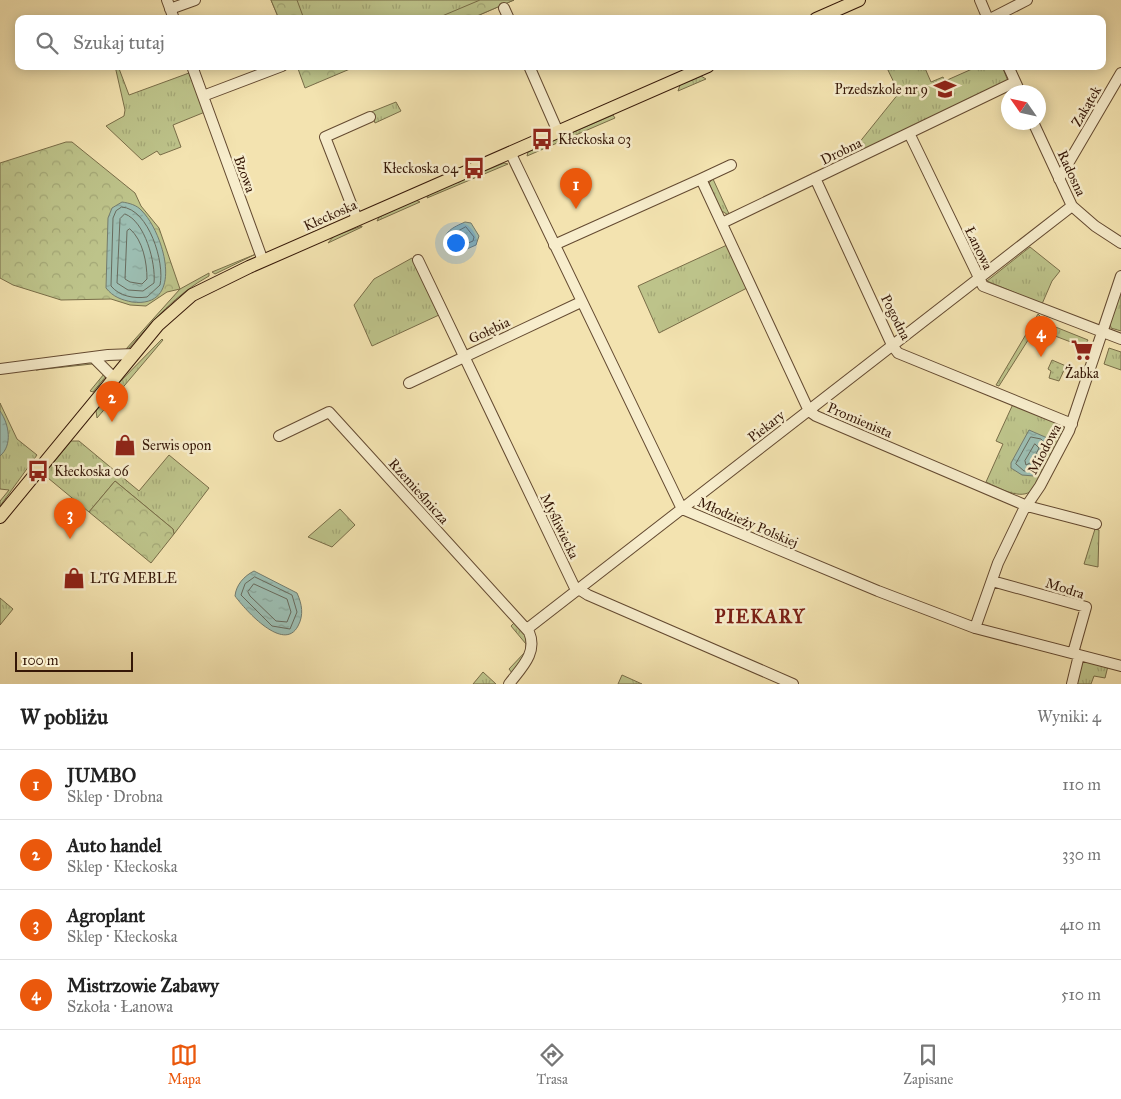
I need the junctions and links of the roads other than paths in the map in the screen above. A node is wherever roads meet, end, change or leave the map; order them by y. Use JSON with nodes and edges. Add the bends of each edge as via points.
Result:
{"nodes":[{"id":1,"x":195,"y":0,"type":"edge"},
{"id":2,"x":859,"y":0,"type":"edge"},
{"id":3,"x":980,"y":0,"type":"edge"},
{"id":4,"x":1027,"y":0,"type":"edge"},
{"id":5,"x":504,"y":8,"type":"dead end"},
{"id":6,"x":170,"y":9,"type":"edge"},
{"id":7,"x":507,"y":15,"type":"edge"},
{"id":8,"x":825,"y":15,"type":"edge"},
{"id":9,"x":987,"y":15,"type":"edge"},
{"id":10,"x":997,"y":15,"type":"edge"},
{"id":11,"x":193,"y":70,"type":"edge"},
{"id":12,"x":271,"y":70,"type":"edge"},
{"id":13,"x":531,"y":70,"type":"edge"},
{"id":14,"x":699,"y":70,"type":"edge"},
{"id":15,"x":1010,"y":70,"type":"edge"},
{"id":16,"x":1121,"y":73,"type":"edge"},
{"id":17,"x":1015,"y":82,"type":"junction"},
{"id":18,"x":1016,"y":85,"type":"edge"},
{"id":19,"x":203,"y":96,"type":"junction"},
{"id":20,"x":370,"y":117,"type":"dead end"},
{"id":21,"x":1037,"y":130,"type":"edge"},
{"id":22,"x":558,"y":132,"type":"junction"},
{"id":23,"x":909,"y":133,"type":"junction"},
{"id":24,"x":510,"y":152,"type":"junction"},
{"id":25,"x":731,"y":165,"type":"dead end"},
{"id":26,"x":815,"y":178,"type":"junction"},
{"id":27,"x":701,"y":179,"type":"junction"},
{"id":28,"x":1059,"y":179,"type":"junction"},
{"id":29,"x":1072,"y":206,"type":"junction"},
{"id":30,"x":357,"y":219,"type":"junction"},
{"id":31,"x":722,"y":223,"type":"junction"},
{"id":32,"x":1121,"y":243,"type":"edge"},
{"id":33,"x":554,"y":245,"type":"junction"},
{"id":34,"x":263,"y":260,"type":"junction"},
{"id":35,"x":418,"y":260,"type":"dead end"},
{"id":36,"x":1121,"y":276,"type":"edge"},
{"id":37,"x":978,"y":279,"type":"junction"},
{"id":38,"x":581,"y":302,"type":"junction"},
{"id":39,"x":1102,"y":333,"type":"junction"},
{"id":40,"x":1121,"y":339,"type":"edge"},
{"id":41,"x":892,"y":345,"type":"junction"},
{"id":42,"x":134,"y":354,"type":"junction"},
{"id":43,"x":464,"y":357,"type":"junction"},
{"id":44,"x":94,"y":358,"type":"junction"},
{"id":45,"x":0,"y":369,"type":"edge"},
{"id":46,"x":114,"y":378,"type":"junction"},
{"id":47,"x":409,"y":383,"type":"dead end"},
{"id":48,"x":808,"y":411,"type":"junction"},
{"id":49,"x":1072,"y":424,"type":"junction"},
{"id":50,"x":278,"y":436,"type":"dead end"},
{"id":51,"x":1027,"y":506,"type":"junction"},
{"id":52,"x":682,"y":509,"type":"junction"},
{"id":53,"x":0,"y":517,"type":"edge"},
{"id":54,"x":1096,"y":524,"type":"dead end"},
{"id":55,"x":992,"y":581,"type":"junction"},
{"id":56,"x":578,"y":590,"type":"junction"},
{"id":57,"x":975,"y":628,"type":"junction"},
{"id":58,"x":527,"y":629,"type":"junction"},
{"id":59,"x":1076,"y":654,"type":"junction"},
{"id":60,"x":1121,"y":666,"type":"edge"},
{"id":61,"x":509,"y":684,"type":"edge"},
{"id":62,"x":793,"y":684,"type":"edge"},
{"id":63,"x":1072,"y":684,"type":"edge"}],
"edges":[{"from":1,"to":6,"type":"street"},
{"from":2,"to":8,"type":"main road"},
{"from":3,"to":9,"type":"street"},
{"from":4,"to":10,"type":"street"},
{"from":5,"to":7,"type":"street"},
{"from":11,"to":19,"type":"street","name":"Bzowa"},
{"from":12,"to":19,"type":"street"},
{"from":13,"to":22,"type":"street"},
{"from":14,"to":22,"type":"main road","name":"Kłeckoska"},
{"from":15,"to":17,"type":"street"},
{"from":16,"to":28,"type":"street","name":"Zakątek"},
{"from":17,"to":18,"type":"street"},
{"from":17,"to":23,"type":"street","name":"Drobna"},
{"from":19,"to":34,"type":"street","name":"Bzowa"},
{"from":20,"to":30,"type":"street","via":[[325,137]]},
{"from":21,"to":28,"type":"street","name":"Radosna"},
{"from":22,"to":24,"type":"main road","name":"Kłeckoska"},
{"from":23,"to":26,"type":"street","name":"Drobna"},
{"from":23,"to":37,"type":"street","name":"Łanowa"},
{"from":24,"to":30,"type":"main road","name":"Kłeckoska"},
{"from":24,"to":33,"type":"street","name":"Młodzieży Polskiej"},
{"from":25,"to":27,"type":"street"},
{"from":26,"to":31,"type":"street","name":"Drobna"},
{"from":26,"to":41,"type":"street","name":"Pogodna"},
{"from":27,"to":31,"type":"street"},
{"from":27,"to":33,"type":"street"},
{"from":28,"to":29,"type":"street","name":"Radosna"},
{"from":29,"to":32,"type":"street","name":"Radosna"},
{"from":29,"to":37,"type":"street","name":"Piekary"},
{"from":30,"to":34,"type":"main road","name":"Kłeckoska"},
{"from":31,"to":48,"type":"street","name":"Promienista"},
{"from":33,"to":38,"type":"street","name":"Młodzieży Polskiej"},
{"from":34,"to":42,"type":"main road","name":"Kłeckoska","via":[[186,299]]},
{"from":35,"to":43,"type":"street","name":"Myśliwiecka"},
{"from":36,"to":39,"type":"street","name":"Miodowa"},
{"from":37,"to":39,"type":"street","name":"Łanowa","via":[[983,286]]},
{"from":37,"to":41,"type":"street","name":"Piekary"},
{"from":38,"to":43,"type":"street","name":"Gołębia"},
{"from":38,"to":52,"type":"street","name":"Młodzieży Polskiej"},
{"from":39,"to":40,"type":"street","name":"Łanowa"},
{"from":39,"to":49,"type":"street","name":"Miodowa"},
{"from":41,"to":48,"type":"street","name":"Piekary"},
{"from":41,"to":49,"type":"street","name":"Pogodna","via":[[898,353]]},
{"from":42,"to":44,"type":"street"},
{"from":42,"to":46,"type":"main road","name":"Kłeckoska"},
{"from":43,"to":47,"type":"street","name":"Gołębia"},
{"from":43,"to":56,"type":"street","name":"Myśliwiecka"},
{"from":44,"to":45,"type":"street"},
{"from":44,"to":46,"type":"street"},
{"from":46,"to":53,"type":"main road","name":"Kłeckoska"},
{"from":48,"to":51,"type":"street","name":"Promienista"},
{"from":48,"to":52,"type":"street","name":"Piekary"},
{"from":49,"to":51,"type":"street","name":"Miodowa"},
{"from":50,"to":58,"type":"street","name":"Rzemieślnicza","via":[[330,412]]},
{"from":51,"to":54,"type":"street","name":"Promienista"},
{"from":51,"to":55,"type":"street","name":"Miodowa"},
{"from":52,"to":56,"type":"street","name":"Piekary"},
{"from":52,"to":57,"type":"street","name":"Młodzieży Polskiej"},
{"from":55,"to":57,"type":"street","name":"Miodowa"},
{"from":55,"to":59,"type":"street","name":"Modra","via":[[1086,607]]},
{"from":56,"to":58,"type":"street","name":"Piekary"},
{"from":56,"to":62,"type":"street"},
{"from":57,"to":59,"type":"street","name":"Młodzieży Polskiej"},
{"from":58,"to":61,"type":"street","via":[[532,651]]},
{"from":59,"to":60,"type":"street","name":"Młodzieży Polskiej"},
{"from":59,"to":63,"type":"street"}]}
